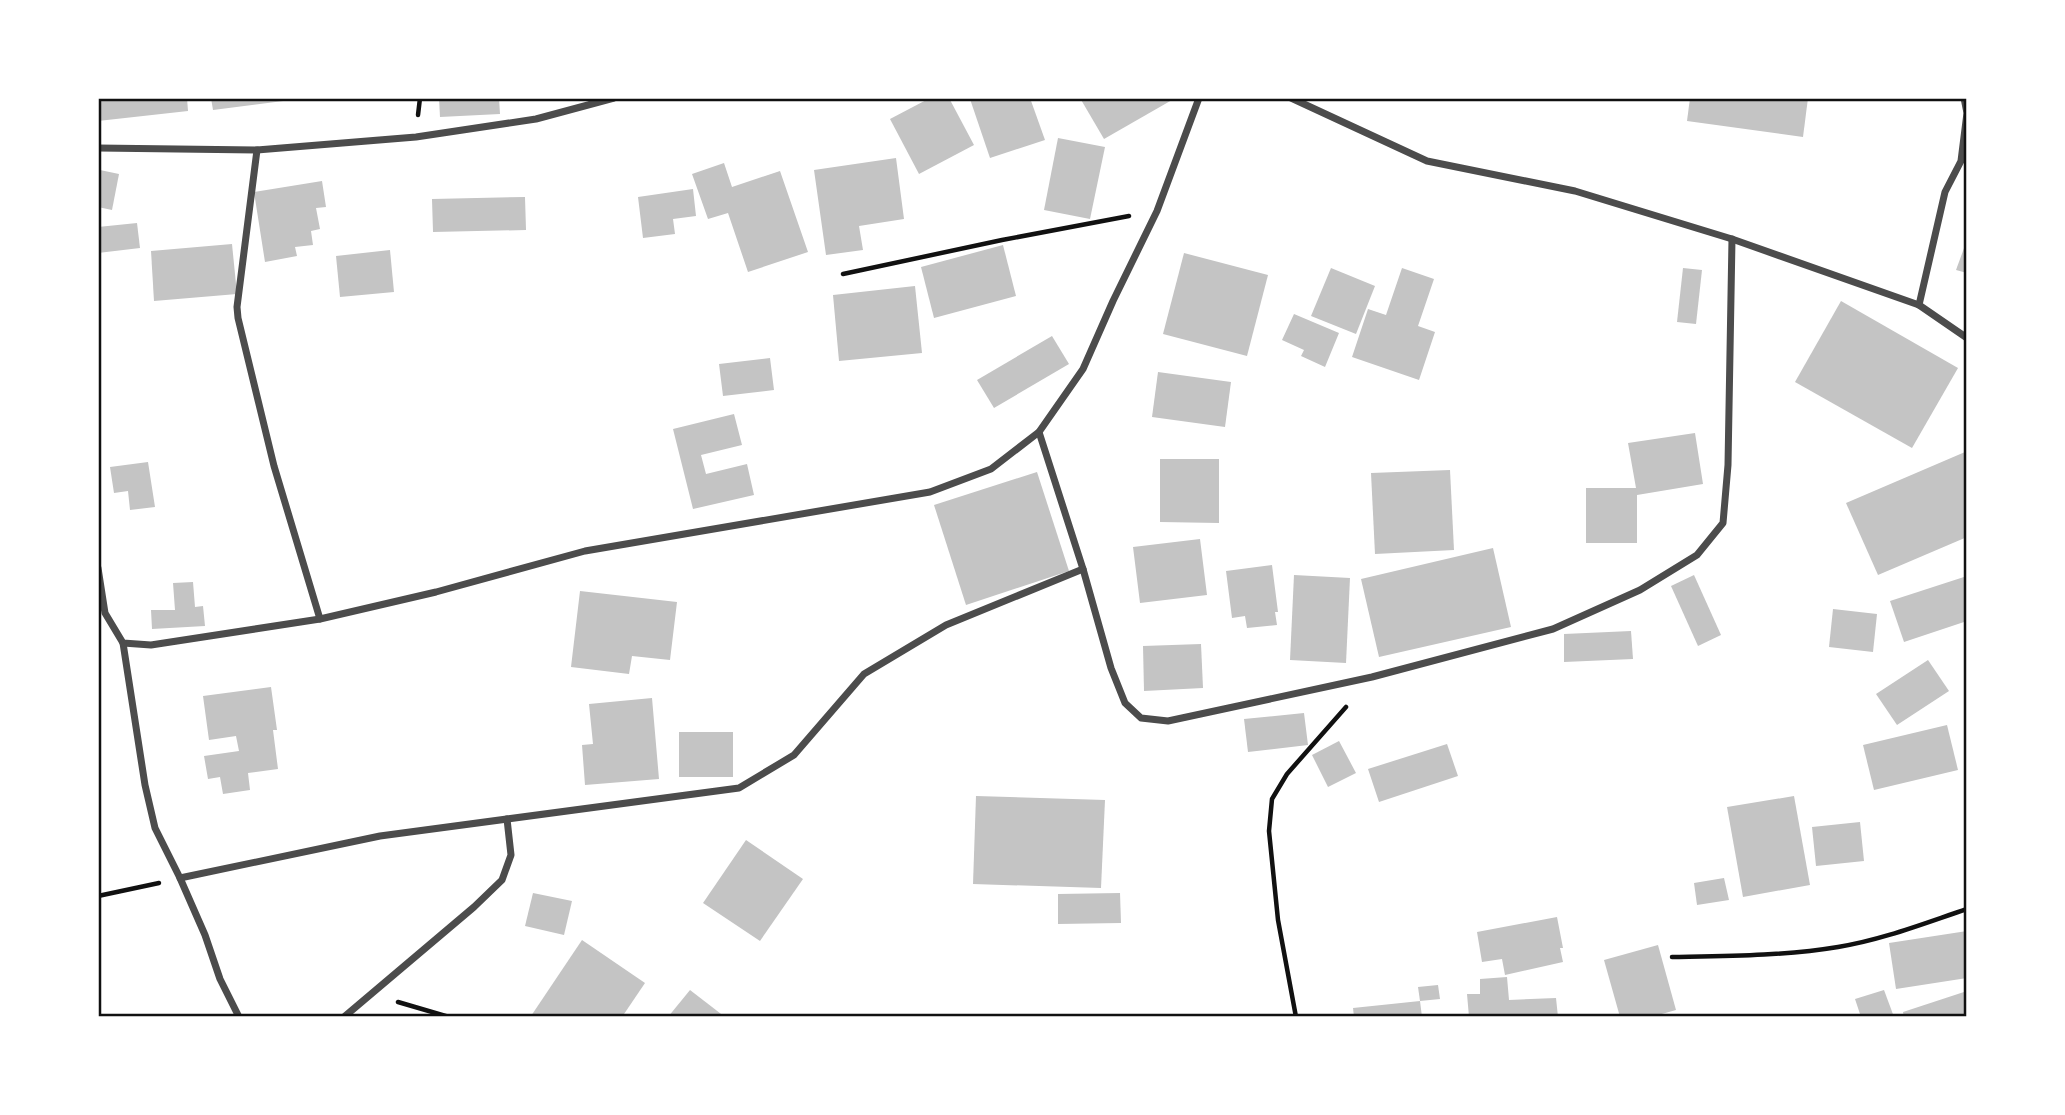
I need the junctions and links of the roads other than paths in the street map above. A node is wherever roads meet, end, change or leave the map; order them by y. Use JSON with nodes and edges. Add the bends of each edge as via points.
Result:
{"nodes":[{"id":1,"x":614,"y":98,"type":"edge"},
{"id":2,"x":1199,"y":98,"type":"edge"},
{"id":3,"x":1291,"y":98,"type":"edge"},
{"id":4,"x":1964,"y":98,"type":"edge"},
{"id":5,"x":98,"y":148,"type":"edge"},
{"id":6,"x":257,"y":150,"type":"junction"},
{"id":7,"x":1732,"y":239,"type":"junction"},
{"id":8,"x":1919,"y":305,"type":"junction"},
{"id":9,"x":1967,"y":338,"type":"edge"},
{"id":10,"x":1039,"y":432,"type":"junction"},
{"id":11,"x":98,"y":568,"type":"edge"},
{"id":12,"x":1083,"y":569,"type":"junction"},
{"id":13,"x":320,"y":619,"type":"junction"},
{"id":14,"x":122,"y":643,"type":"junction"},
{"id":15,"x":507,"y":819,"type":"junction"},
{"id":16,"x":180,"y":878,"type":"junction"},
{"id":17,"x":239,"y":1017,"type":"edge"},
{"id":18,"x":344,"y":1017,"type":"edge"}],
"edges":[{"from":1,"to":6,"type":"street","via":[[536,119],[416,137]]},
{"from":2,"to":10,"type":"street","via":[[1157,211],[1083,369]]},
{"from":3,"to":7,"type":"street","via":[[1427,161],[1575,191]]},
{"from":4,"to":8,"type":"street","via":[[1967,113],[1961,161],[1945,192]]},
{"from":5,"to":6,"type":"street"},
{"from":6,"to":13,"type":"street","via":[[238,318],[274,466]]},
{"from":7,"to":8,"type":"street"},
{"from":7,"to":12,"type":"street","via":[[1723,523],[1697,555],[1640,590],[1553,629],[1373,677],[1168,722],[1141,718],[1125,703]]},
{"from":8,"to":9,"type":"street"},
{"from":10,"to":12,"type":"street"},
{"from":10,"to":13,"type":"street","via":[[990,469],[930,492],[584,551]]},
{"from":11,"to":14,"type":"street","via":[[105,613]]},
{"from":12,"to":15,"type":"street","via":[[946,625],[864,674],[794,755],[738,788]]},
{"from":13,"to":14,"type":"street","via":[[151,645]]},
{"from":14,"to":16,"type":"street","via":[[155,828]]},
{"from":15,"to":16,"type":"street","via":[[380,836]]},
{"from":15,"to":18,"type":"street","via":[[511,855],[502,880]]},
{"from":16,"to":17,"type":"street"}]}
